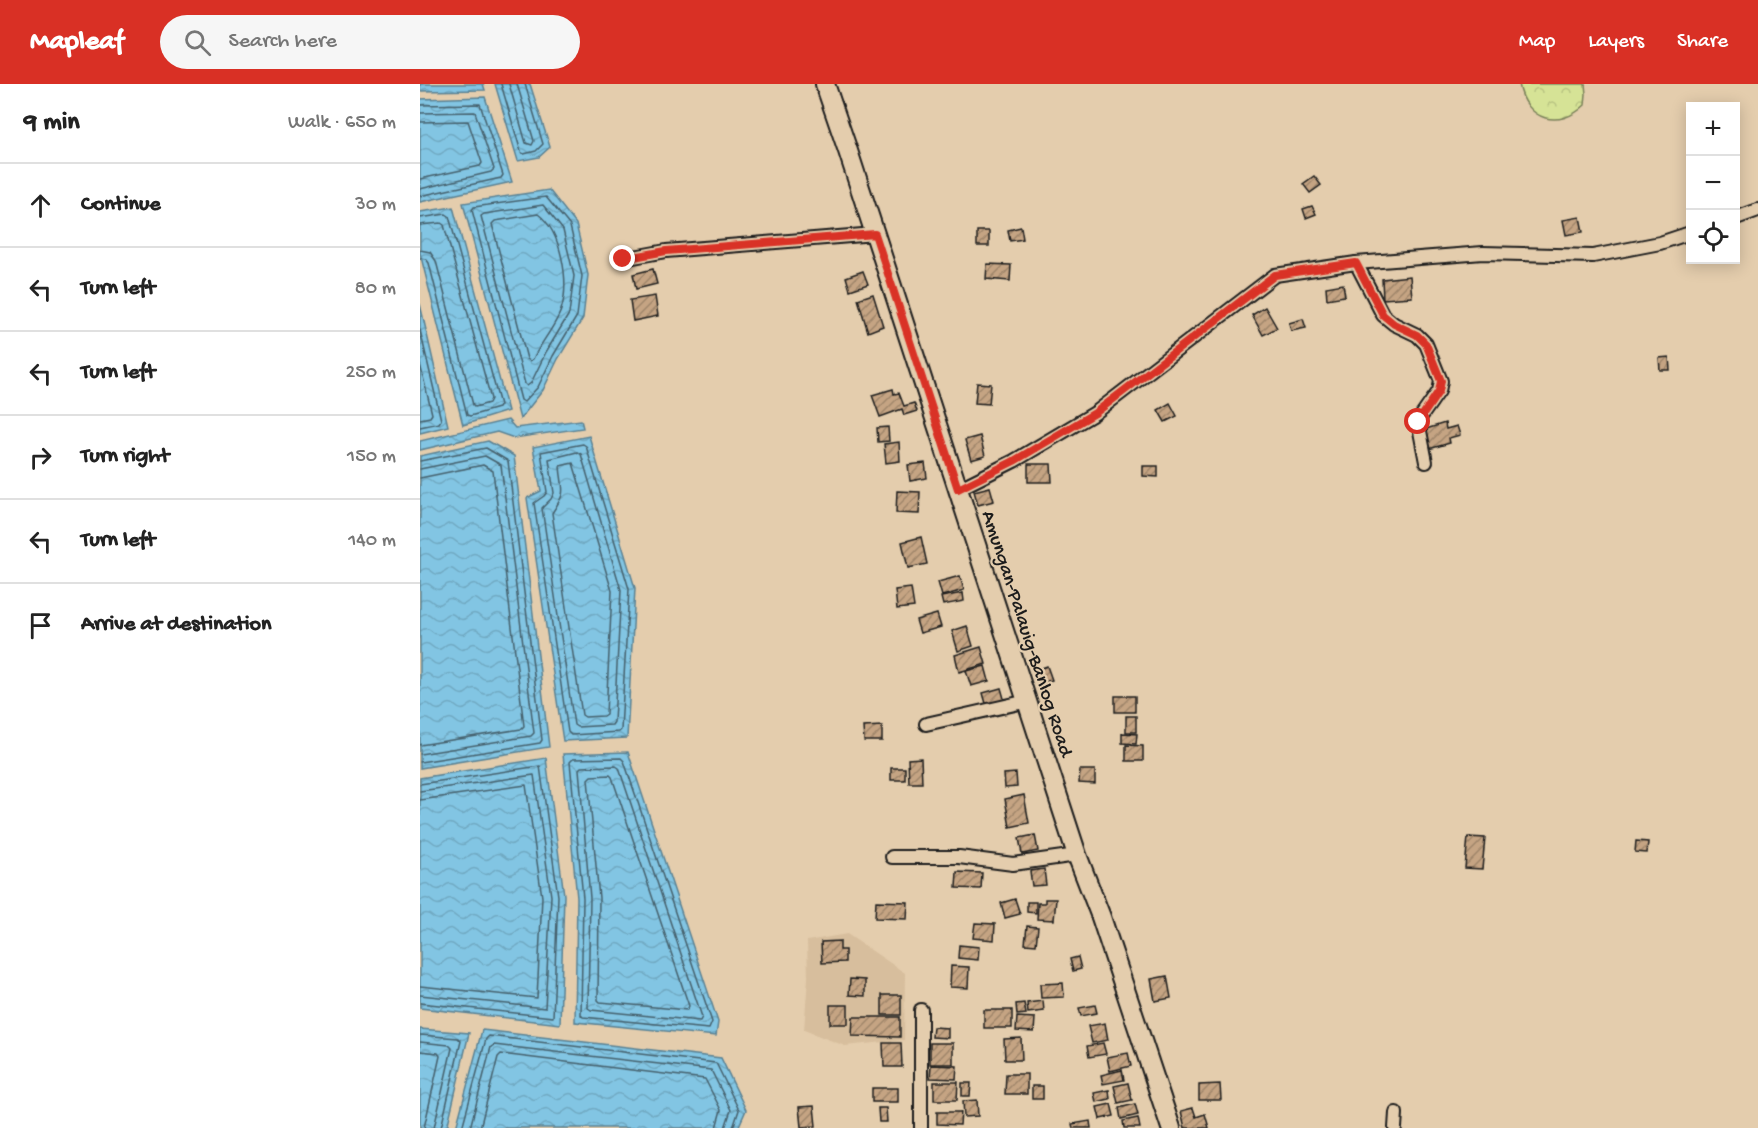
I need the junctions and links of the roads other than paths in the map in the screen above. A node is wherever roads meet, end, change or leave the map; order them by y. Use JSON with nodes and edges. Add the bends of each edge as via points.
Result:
{"nodes":[{"id":1,"x":825,"y":84,"type":"edge"},
{"id":2,"x":1758,"y":210,"type":"edge"},
{"id":3,"x":1740,"y":217,"type":"edge"},
{"id":4,"x":875,"y":234,"type":"junction"},
{"id":5,"x":1686,"y":234,"type":"edge"},
{"id":6,"x":623,"y":259,"type":"dead end"},
{"id":7,"x":1356,"y":263,"type":"junction"},
{"id":8,"x":1426,"y":462,"type":"dead end"},
{"id":9,"x":958,"y":489,"type":"junction"},
{"id":10,"x":1028,"y":701,"type":"junction"},
{"id":11,"x":926,"y":724,"type":"dead end"},
{"id":12,"x":1077,"y":855,"type":"junction"},
{"id":13,"x":892,"y":857,"type":"dead end"},
{"id":14,"x":921,"y":1010,"type":"dead end"},
{"id":15,"x":1396,"y":1113,"type":"dead end"},
{"id":16,"x":921,"y":1128,"type":"edge"},
{"id":17,"x":1171,"y":1128,"type":"edge"},
{"id":18,"x":1395,"y":1128,"type":"edge"}],
"edges":[{"from":1,"to":4,"type":"main road","name":"Amungan-Palauig-Banlog Road"},
{"from":2,"to":3,"type":"street"},
{"from":4,"to":6,"type":"street","via":[[666,251]]},
{"from":4,"to":9,"type":"main road","name":"Amungan-Palauig-Banlog Road"},
{"from":5,"to":7,"type":"street","via":[[1593,256],[1483,253]]},
{"from":7,"to":8,"type":"street","via":[[1383,315],[1426,344],[1441,381],[1439,391],[1418,422]]},
{"from":7,"to":9,"type":"street","via":[[1275,275],[1095,413]]},
{"from":9,"to":10,"type":"main road","name":"Amungan-Palauig-Banlog Road"},
{"from":10,"to":11,"type":"street"},
{"from":10,"to":12,"type":"main road","name":"Amungan-Palauig-Banlog Road"},
{"from":12,"to":13,"type":"street","via":[[1013,864],[959,857]]},
{"from":12,"to":17,"type":"main road","name":"Amungan-Palauig-Banlog Road"},
{"from":14,"to":16,"type":"street"},
{"from":15,"to":18,"type":"street"}]}
